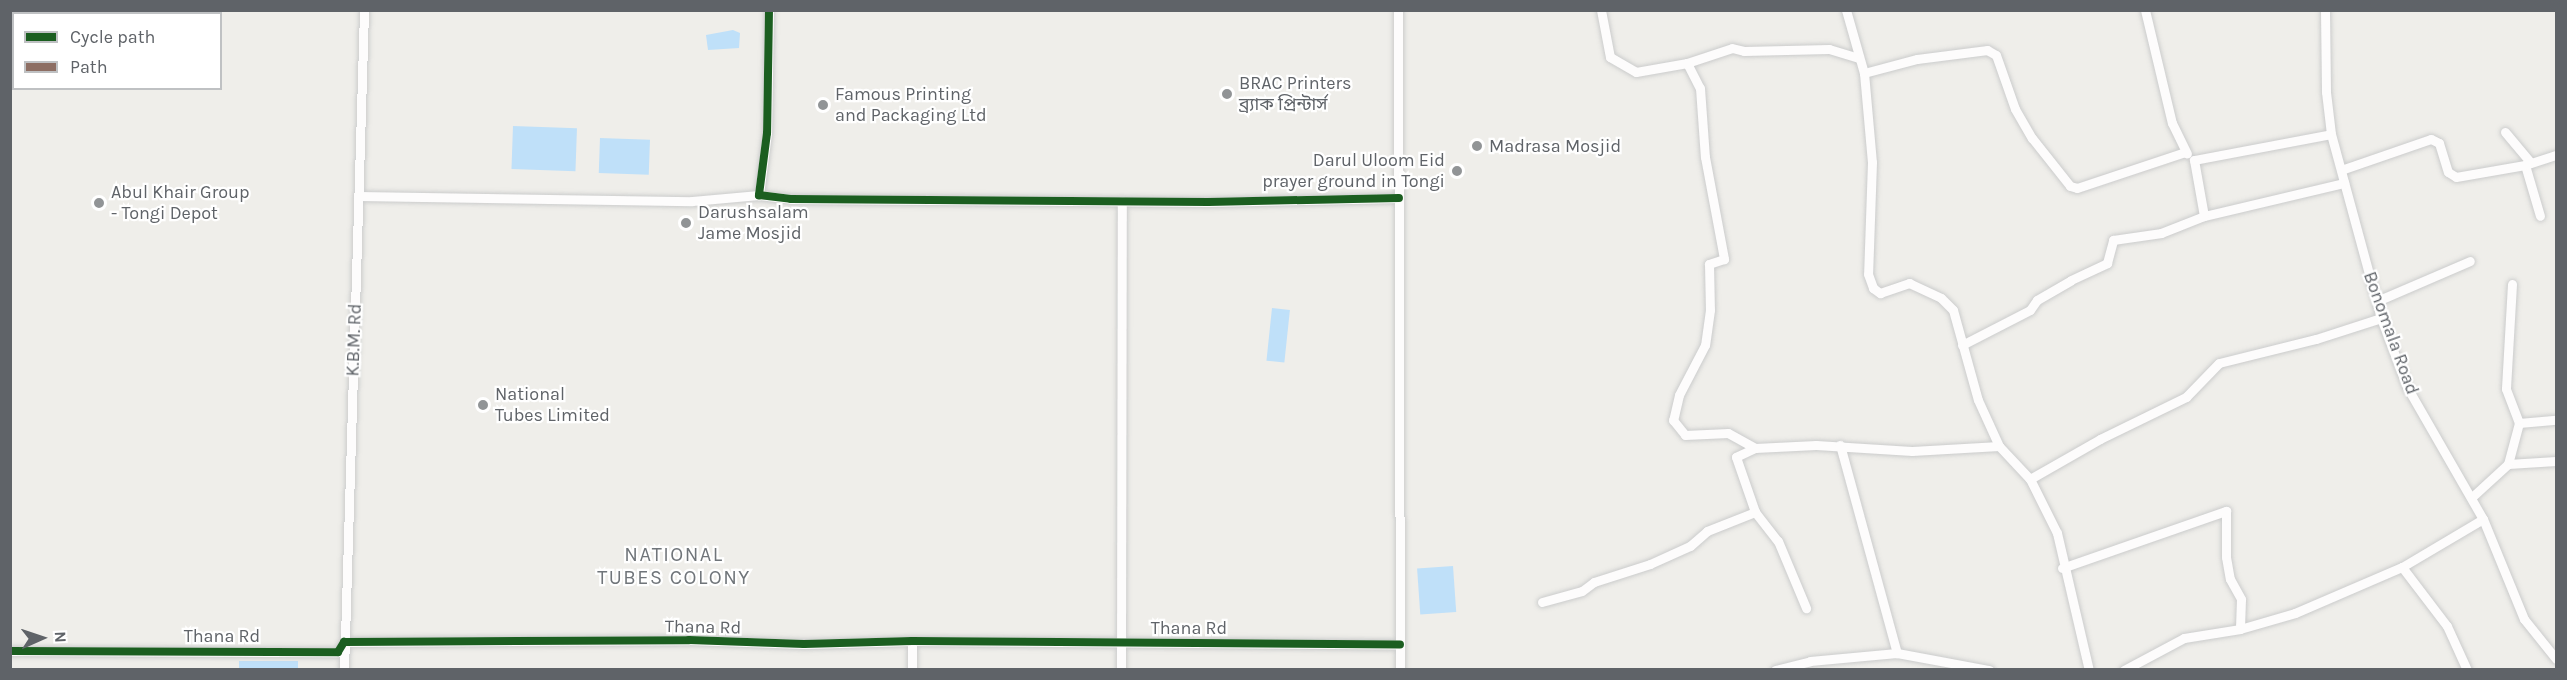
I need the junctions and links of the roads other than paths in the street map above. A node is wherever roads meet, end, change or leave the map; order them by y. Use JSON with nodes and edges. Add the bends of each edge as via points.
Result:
{"nodes":[{"id":1,"x":364,"y":10,"type":"edge"},
{"id":2,"x":770,"y":10,"type":"edge"},
{"id":3,"x":1398,"y":10,"type":"edge"},
{"id":4,"x":1601,"y":10,"type":"edge"},
{"id":5,"x":1846,"y":10,"type":"edge"},
{"id":6,"x":2145,"y":10,"type":"edge"},
{"id":7,"x":2325,"y":10,"type":"edge"},
{"id":8,"x":1859,"y":58,"type":"junction"},
{"id":9,"x":1687,"y":63,"type":"junction"},
{"id":10,"x":1864,"y":73,"type":"junction"},
{"id":11,"x":2505,"y":132,"type":"dead end"},
{"id":12,"x":2331,"y":134,"type":"junction"},
{"id":13,"x":2185,"y":152,"type":"junction"},
{"id":14,"x":2556,"y":155,"type":"edge"},
{"id":15,"x":2194,"y":160,"type":"junction"},
{"id":16,"x":2528,"y":164,"type":"junction"},
{"id":17,"x":2341,"y":170,"type":"junction"},
{"id":18,"x":2344,"y":183,"type":"junction"},
{"id":19,"x":759,"y":195,"type":"junction"},
{"id":20,"x":359,"y":196,"type":"junction"},
{"id":21,"x":1399,"y":198,"type":"junction"},
{"id":22,"x":1122,"y":201,"type":"junction"},
{"id":23,"x":2204,"y":216,"type":"junction"},
{"id":24,"x":2541,"y":216,"type":"dead end"},
{"id":25,"x":2470,"y":261,"type":"dead end"},
{"id":26,"x":2512,"y":284,"type":"dead end"},
{"id":27,"x":2376,"y":301,"type":"junction"},
{"id":28,"x":2381,"y":318,"type":"junction"},
{"id":29,"x":1962,"y":345,"type":"junction"},
{"id":30,"x":2556,"y":420,"type":"edge"},
{"id":31,"x":2519,"y":423,"type":"junction"},
{"id":32,"x":1840,"y":445,"type":"junction"},
{"id":33,"x":1999,"y":446,"type":"junction"},
{"id":34,"x":1755,"y":448,"type":"junction"},
{"id":35,"x":2556,"y":461,"type":"edge"},
{"id":36,"x":2508,"y":464,"type":"junction"},
{"id":37,"x":2030,"y":480,"type":"junction"},
{"id":38,"x":2472,"y":497,"type":"junction"},
{"id":39,"x":1755,"y":512,"type":"junction"},
{"id":40,"x":2483,"y":519,"type":"junction"},
{"id":41,"x":2402,"y":567,"type":"junction"},
{"id":42,"x":2062,"y":568,"type":"junction"},
{"id":43,"x":1542,"y":602,"type":"dead end"},
{"id":44,"x":1806,"y":608,"type":"dead end"},
{"id":45,"x":2240,"y":629,"type":"junction"},
{"id":46,"x":912,"y":641,"type":"junction"},
{"id":47,"x":344,"y":642,"type":"junction"},
{"id":48,"x":1121,"y":643,"type":"junction"},
{"id":49,"x":1400,"y":644,"type":"junction"},
{"id":50,"x":10,"y":651,"type":"edge"},
{"id":51,"x":1897,"y":653,"type":"junction"},
{"id":52,"x":2556,"y":659,"type":"edge"},
{"id":53,"x":344,"y":669,"type":"edge"},
{"id":54,"x":912,"y":669,"type":"edge"},
{"id":55,"x":1121,"y":669,"type":"edge"},
{"id":56,"x":1400,"y":669,"type":"edge"},
{"id":57,"x":1775,"y":669,"type":"edge"},
{"id":58,"x":1988,"y":669,"type":"edge"},
{"id":59,"x":2089,"y":669,"type":"edge"},
{"id":60,"x":2124,"y":669,"type":"edge"},
{"id":61,"x":2467,"y":669,"type":"edge"}],
"edges":[{"from":1,"to":20,"type":"street","name":"K.B.M. Rd"},
{"from":2,"to":19,"type":"street","via":[[767,133]]},
{"from":3,"to":21,"type":"street"},
{"from":4,"to":9,"type":"street","via":[[1610,57],[1622,66],[1636,72]]},
{"from":5,"to":8,"type":"street"},
{"from":6,"to":13,"type":"street","via":[[2172,123]]},
{"from":7,"to":12,"type":"street","name":"Bonomala Road"},
{"from":8,"to":9,"type":"street","via":[[1829,49],[1732,48]]},
{"from":8,"to":10,"type":"street"},
{"from":9,"to":34,"type":"street","via":[[1700,88],[1705,157],[1724,259],[1709,264],[1710,310],[1705,345],[1679,395],[1673,420],[1685,435],[1728,433]]},
{"from":10,"to":13,"type":"street","via":[[1917,59],[1987,50],[1996,56],[2015,109],[2032,138],[2070,186],[2077,188]]},
{"from":10,"to":29,"type":"street","via":[[1872,162],[1868,274],[1873,288],[1880,293],[1909,283],[1941,298],[1953,310]]},
{"from":11,"to":16,"type":"street"},
{"from":12,"to":15,"type":"street"},
{"from":12,"to":17,"type":"street","name":"Bonomala Road"},
{"from":13,"to":15,"type":"street"},
{"from":14,"to":16,"type":"street"},
{"from":15,"to":23,"type":"street"},
{"from":16,"to":17,"type":"street","via":[[2451,177],[2439,142],[2431,139]]},
{"from":16,"to":24,"type":"street"},
{"from":17,"to":18,"type":"street","name":"Bonomala Road"},
{"from":18,"to":23,"type":"street"},
{"from":18,"to":27,"type":"street","name":"Bonomala Road"},
{"from":19,"to":20,"type":"street","via":[[692,201]]},
{"from":19,"to":22,"type":"street","via":[[791,199]]},
{"from":20,"to":47,"type":"street","name":"K.B.M. Rd"},
{"from":21,"to":22,"type":"street"},
{"from":21,"to":49,"type":"street"},
{"from":22,"to":48,"type":"street"},
{"from":23,"to":29,"type":"street","via":[[2161,233],[2113,240],[2107,263],[2037,300],[2030,310]]},
{"from":25,"to":27,"type":"street"},
{"from":26,"to":31,"type":"street","via":[[2506,389]]},
{"from":27,"to":28,"type":"street","name":"Bonomala Road"},
{"from":28,"to":37,"type":"street","via":[[2218,363],[2186,398],[2100,438]]},
{"from":28,"to":38,"type":"street","name":"Bonomala Road","via":[[2407,387]]},
{"from":29,"to":33,"type":"street","via":[[1978,400]]},
{"from":30,"to":31,"type":"street"},
{"from":31,"to":36,"type":"street"},
{"from":32,"to":33,"type":"street","via":[[1912,450]]},
{"from":32,"to":34,"type":"street"},
{"from":32,"to":51,"type":"street"},
{"from":33,"to":37,"type":"street"},
{"from":34,"to":39,"type":"street","via":[[1736,457]]},
{"from":35,"to":36,"type":"street"},
{"from":36,"to":38,"type":"street"},
{"from":37,"to":42,"type":"street","via":[[2057,533]]},
{"from":38,"to":40,"type":"street","name":"Bonomala Road"},
{"from":39,"to":43,"type":"street","via":[[1707,531],[1690,546],[1650,564]]},
{"from":39,"to":44,"type":"street","via":[[1778,541]]},
{"from":40,"to":41,"type":"street"},
{"from":40,"to":52,"type":"street","name":"Bonomala Road","via":[[2524,619]]},
{"from":41,"to":45,"type":"street","via":[[2295,613]]},
{"from":41,"to":61,"type":"street","via":[[2447,626]]},
{"from":42,"to":45,"type":"street","via":[[2226,511],[2226,557],[2230,579],[2241,599]]},
{"from":42,"to":59,"type":"street"},
{"from":45,"to":60,"type":"street","via":[[2184,638]]},
{"from":46,"to":47,"type":"street","name":"Thana Rd"},
{"from":46,"to":48,"type":"street","name":"Thana Rd"},
{"from":46,"to":54,"type":"street"},
{"from":47,"to":50,"type":"street","name":"Thana Rd","via":[[338,652]]},
{"from":47,"to":53,"type":"street","name":"K.B.M. Rd"},
{"from":48,"to":49,"type":"street","name":"Thana Rd"},
{"from":48,"to":55,"type":"street"},
{"from":49,"to":56,"type":"street"},
{"from":51,"to":57,"type":"street"},
{"from":51,"to":58,"type":"street"}]}
